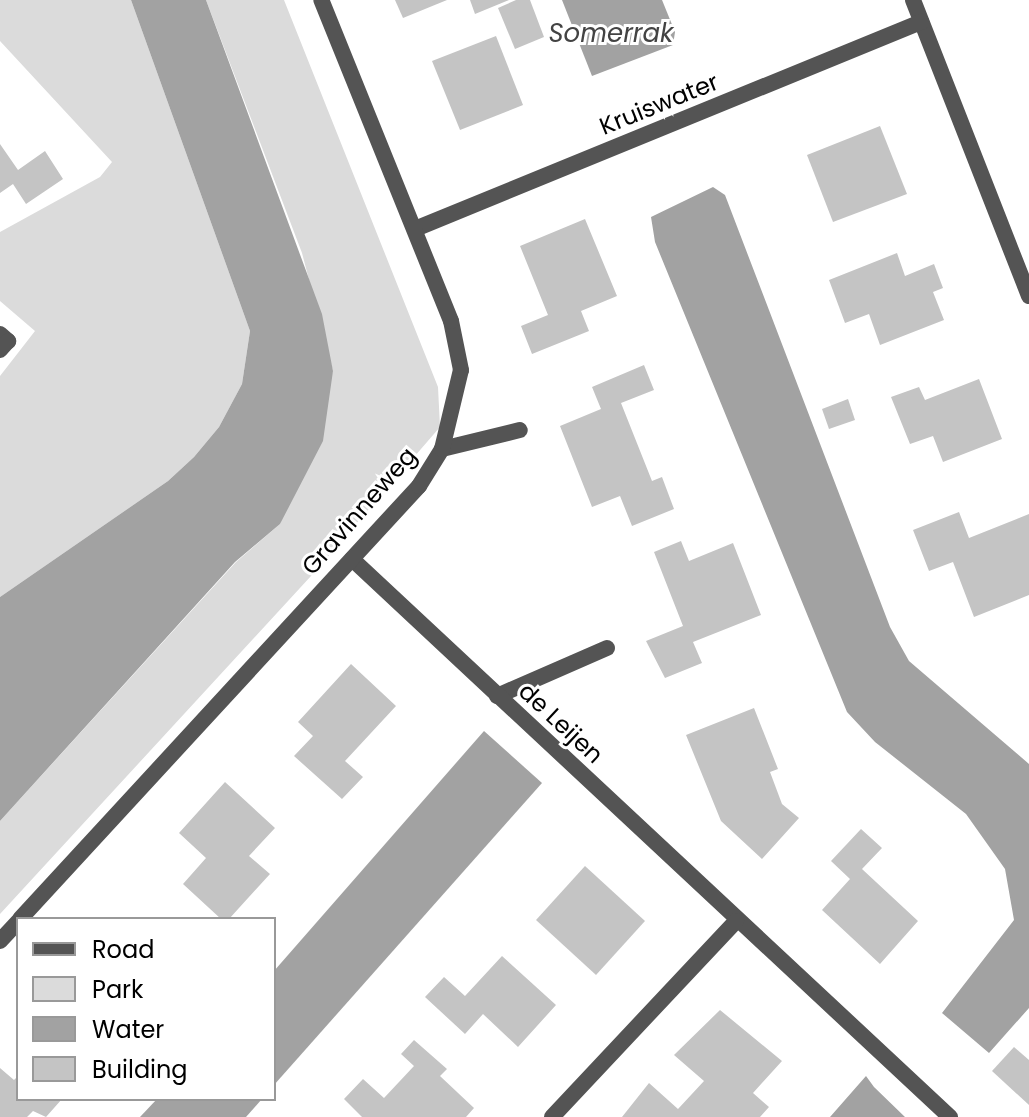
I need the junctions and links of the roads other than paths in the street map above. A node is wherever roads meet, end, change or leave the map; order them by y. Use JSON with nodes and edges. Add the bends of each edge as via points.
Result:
{"nodes":[{"id":1,"x":321,"y":0,"type":"edge"},
{"id":2,"x":913,"y":0,"type":"edge"},
{"id":3,"x":921,"y":22,"type":"junction"},
{"id":4,"x":415,"y":229,"type":"junction"},
{"id":5,"x":1029,"y":296,"type":"edge"},
{"id":6,"x":0,"y":334,"type":"edge"},
{"id":7,"x":0,"y":350,"type":"edge"},
{"id":8,"x":520,"y":430,"type":"dead end"},
{"id":9,"x":442,"y":449,"type":"junction"},
{"id":10,"x":352,"y":559,"type":"junction"},
{"id":11,"x":607,"y":648,"type":"dead end"},
{"id":12,"x":497,"y":696,"type":"junction"},
{"id":13,"x":22,"y":917,"type":"edge"},
{"id":14,"x":736,"y":921,"type":"junction"},
{"id":15,"x":16,"y":923,"type":"edge"},
{"id":16,"x":0,"y":941,"type":"edge"},
{"id":17,"x":552,"y":1117,"type":"edge"},
{"id":18,"x":950,"y":1117,"type":"edge"}],
"edges":[{"from":1,"to":4,"type":"street","name":"Gravinneweg"},
{"from":2,"to":3,"type":"street"},
{"from":3,"to":4,"type":"street","name":"Kruiswater"},
{"from":3,"to":5,"type":"street"},
{"from":4,"to":9,"type":"street","name":"Gravinneweg","via":[[451,321],[461,370]]},
{"from":6,"to":7,"type":"street","via":[[8,341]]},
{"from":8,"to":9,"type":"street"},
{"from":9,"to":10,"type":"street","name":"Gravinneweg","via":[[419,486]]},
{"from":10,"to":12,"type":"street","name":"de Leijen"},
{"from":10,"to":13,"type":"street","name":"Gravinneweg"},
{"from":11,"to":12,"type":"street"},
{"from":12,"to":14,"type":"street","name":"de Leijen"},
{"from":14,"to":17,"type":"street"},
{"from":14,"to":18,"type":"street","name":"de Leijen"},
{"from":15,"to":16,"type":"street","name":"Gravinneweg"}]}
